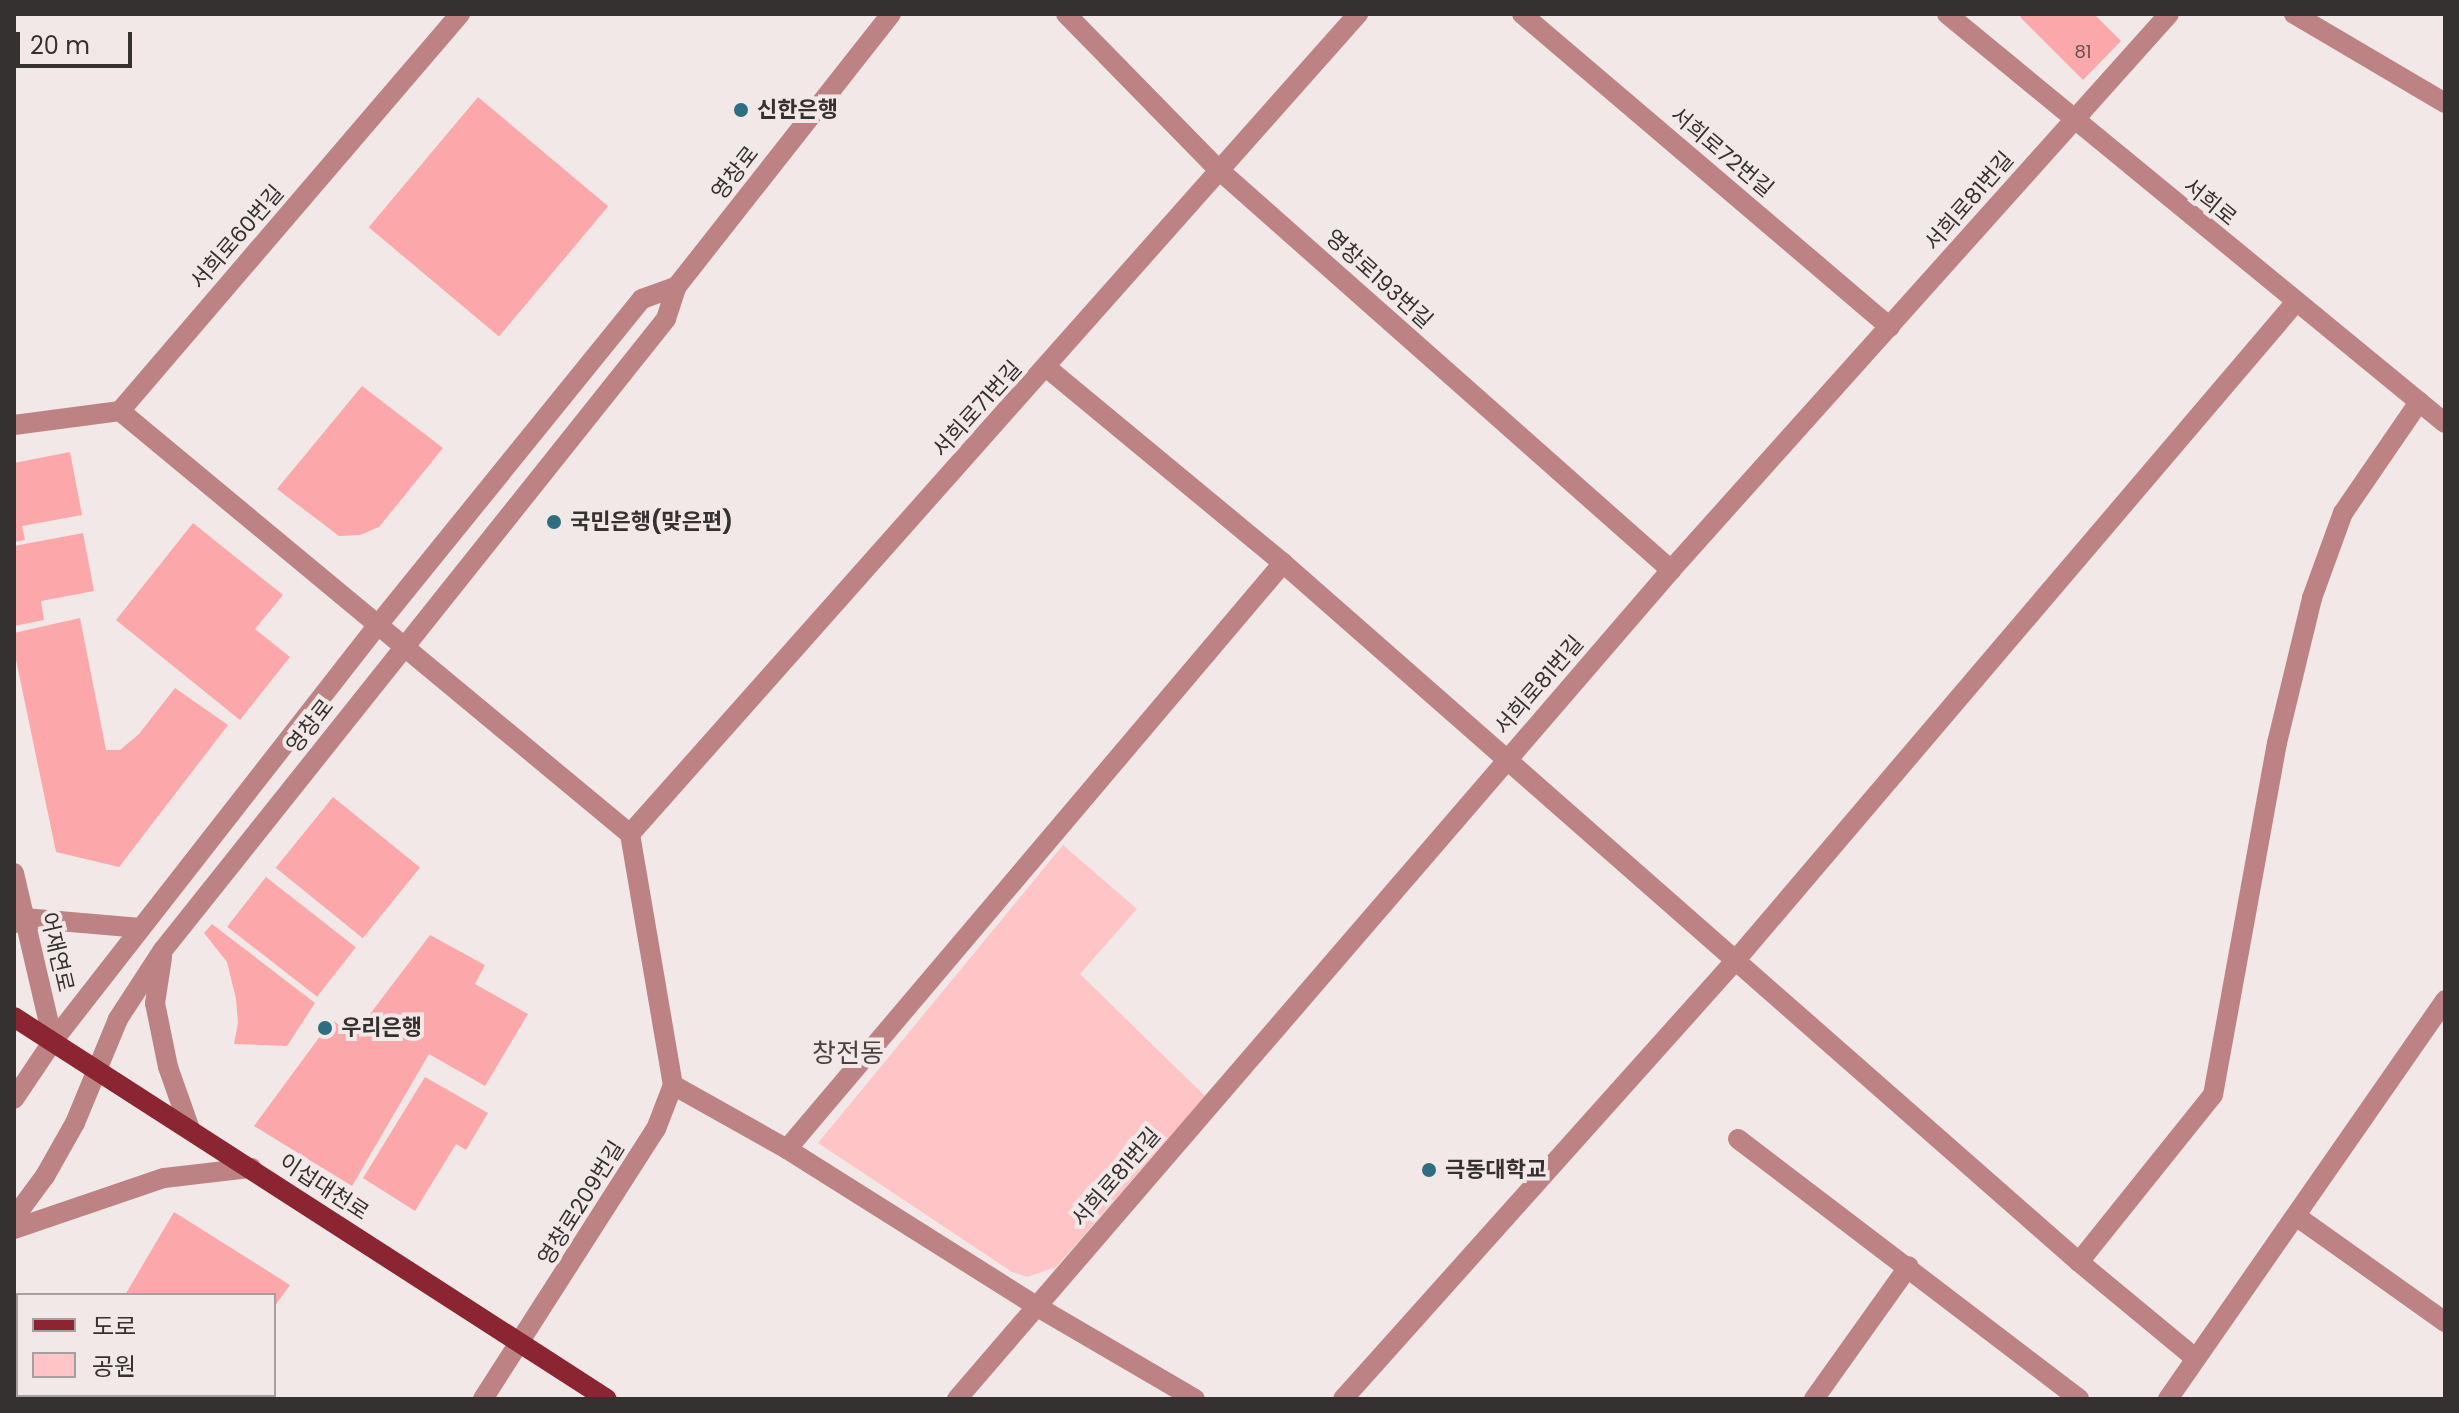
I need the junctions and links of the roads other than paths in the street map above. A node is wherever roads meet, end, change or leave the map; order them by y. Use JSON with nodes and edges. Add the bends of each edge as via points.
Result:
{"nodes":[{"id":1,"x":460,"y":14,"type":"edge"},
{"id":2,"x":891,"y":14,"type":"edge"},
{"id":3,"x":1066,"y":14,"type":"edge"},
{"id":4,"x":1358,"y":14,"type":"edge"},
{"id":5,"x":1522,"y":14,"type":"edge"},
{"id":6,"x":1947,"y":14,"type":"edge"},
{"id":7,"x":2169,"y":14,"type":"edge"},
{"id":8,"x":2294,"y":14,"type":"edge"},
{"id":9,"x":2445,"y":103,"type":"edge"},
{"id":10,"x":2072,"y":120,"type":"junction"},
{"id":11,"x":1219,"y":170,"type":"junction"},
{"id":12,"x":677,"y":286,"type":"junction"},
{"id":13,"x":2295,"y":303,"type":"junction"},
{"id":14,"x":1890,"y":327,"type":"junction"},
{"id":15,"x":1046,"y":367,"type":"junction"},
{"id":16,"x":2419,"y":402,"type":"junction"},
{"id":17,"x":120,"y":411,"type":"junction"},
{"id":18,"x":2445,"y":423,"type":"edge"},
{"id":19,"x":14,"y":425,"type":"edge"},
{"id":20,"x":1283,"y":563,"type":"junction"},
{"id":21,"x":1671,"y":570,"type":"junction"},
{"id":22,"x":377,"y":626,"type":"junction"},
{"id":23,"x":403,"y":648,"type":"junction"},
{"id":24,"x":1506,"y":759,"type":"junction"},
{"id":25,"x":630,"y":834,"type":"junction"},
{"id":26,"x":14,"y":873,"type":"edge"},
{"id":27,"x":19,"y":921,"type":"edge"},
{"id":28,"x":141,"y":928,"type":"junction"},
{"id":29,"x":163,"y":950,"type":"junction"},
{"id":30,"x":1735,"y":961,"type":"junction"},
{"id":31,"x":2445,"y":1000,"type":"edge"},
{"id":32,"x":14,"y":1017,"type":"edge"},
{"id":33,"x":53,"y":1041,"type":"junction"},
{"id":34,"x":98,"y":1070,"type":"junction"},
{"id":35,"x":673,"y":1085,"type":"junction"},
{"id":36,"x":14,"y":1099,"type":"edge"},
{"id":37,"x":190,"y":1129,"type":"junction"},
{"id":38,"x":1738,"y":1139,"type":"dead end"},
{"id":39,"x":787,"y":1149,"type":"junction"},
{"id":40,"x":251,"y":1168,"type":"junction"},
{"id":41,"x":2296,"y":1216,"type":"junction"},
{"id":42,"x":14,"y":1218,"type":"edge"},
{"id":43,"x":14,"y":1229,"type":"edge"},
{"id":44,"x":2079,"y":1262,"type":"junction"},
{"id":45,"x":1909,"y":1266,"type":"junction"},
{"id":46,"x":1036,"y":1306,"type":"junction"},
{"id":47,"x":2445,"y":1322,"type":"edge"},
{"id":48,"x":521,"y":1342,"type":"junction"},
{"id":49,"x":2195,"y":1358,"type":"junction"},
{"id":50,"x":483,"y":1399,"type":"edge"},
{"id":51,"x":607,"y":1399,"type":"edge"},
{"id":52,"x":957,"y":1399,"type":"edge"},
{"id":53,"x":1195,"y":1399,"type":"edge"},
{"id":54,"x":1343,"y":1399,"type":"edge"},
{"id":55,"x":1814,"y":1399,"type":"edge"},
{"id":56,"x":2079,"y":1399,"type":"edge"},
{"id":57,"x":2168,"y":1399,"type":"edge"}],
"edges":[{"from":1,"to":17,"type":"street","name":"서희로60번길"},
{"from":2,"to":12,"type":"street","name":"영창로"},
{"from":3,"to":11,"type":"street","name":"영창로193번길"},
{"from":4,"to":11,"type":"street","name":"서희로71번길"},
{"from":5,"to":14,"type":"street","name":"서희로72번길"},
{"from":6,"to":10,"type":"street","name":"서희로"},
{"from":7,"to":10,"type":"street","name":"서희로81번길"},
{"from":8,"to":9,"type":"street"},
{"from":10,"to":13,"type":"street","name":"서희로"},
{"from":10,"to":14,"type":"street","name":"서희로81번길"},
{"from":11,"to":15,"type":"street","name":"서희로71번길"},
{"from":11,"to":21,"type":"street","name":"영창로193번길"},
{"from":12,"to":22,"type":"street","name":"영창로","via":[[642,299]]},
{"from":12,"to":23,"type":"street","name":"영창로","via":[[666,319]]},
{"from":13,"to":16,"type":"street","name":"서희로"},
{"from":13,"to":30,"type":"street"},
{"from":14,"to":21,"type":"street","name":"서희로81번길"},
{"from":15,"to":20,"type":"street"},
{"from":15,"to":25,"type":"street","name":"서희로71번길"},
{"from":16,"to":18,"type":"street","name":"서희로"},
{"from":16,"to":44,"type":"street","via":[[2343,513],[2312,598],[2277,743],[2213,1095]]},
{"from":17,"to":19,"type":"street"},
{"from":17,"to":22,"type":"street"},
{"from":20,"to":24,"type":"street"},
{"from":20,"to":39,"type":"street"},
{"from":21,"to":24,"type":"street","name":"서희로81번길"},
{"from":22,"to":23,"type":"street"},
{"from":22,"to":28,"type":"street","name":"영창로"},
{"from":23,"to":25,"type":"street"},
{"from":23,"to":29,"type":"street","name":"영창로"},
{"from":24,"to":30,"type":"street"},
{"from":24,"to":46,"type":"street","name":"서희로81번길"},
{"from":25,"to":35,"type":"street"},
{"from":26,"to":27,"type":"street","name":"어재연로"},
{"from":27,"to":28,"type":"street"},
{"from":27,"to":33,"type":"street","name":"어재연로"},
{"from":28,"to":33,"type":"street","name":"영창로"},
{"from":29,"to":34,"type":"street","name":"영창로","via":[[118,1019]]},
{"from":29,"to":37,"type":"street","via":[[155,1003],[168,1067]]},
{"from":30,"to":44,"type":"street"},
{"from":30,"to":54,"type":"street"},
{"from":31,"to":41,"type":"street"},
{"from":32,"to":33,"type":"main road","name":"이섭대천로"},
{"from":33,"to":34,"type":"main road","name":"이섭대천로"},
{"from":33,"to":36,"type":"street","name":"영창로"},
{"from":34,"to":37,"type":"main road","name":"이섭대천로"},
{"from":34,"to":42,"type":"street","name":"영창로","via":[[45,1176]]},
{"from":35,"to":39,"type":"street"},
{"from":35,"to":48,"type":"street","name":"영창로209번길","via":[[656,1129]]},
{"from":37,"to":40,"type":"main road","name":"이섭대천로"},
{"from":38,"to":45,"type":"street"},
{"from":39,"to":46,"type":"street"},
{"from":40,"to":43,"type":"street","via":[[164,1178]]},
{"from":40,"to":48,"type":"main road","name":"이섭대천로"},
{"from":41,"to":47,"type":"street"},
{"from":41,"to":49,"type":"street"},
{"from":44,"to":49,"type":"street"},
{"from":45,"to":55,"type":"street"},
{"from":45,"to":56,"type":"street"},
{"from":46,"to":52,"type":"street","name":"서희로81번길"},
{"from":46,"to":53,"type":"street"},
{"from":48,"to":50,"type":"street","name":"영창로209번길"},
{"from":48,"to":51,"type":"main road","name":"이섭대천로"},
{"from":49,"to":57,"type":"street"}]}
